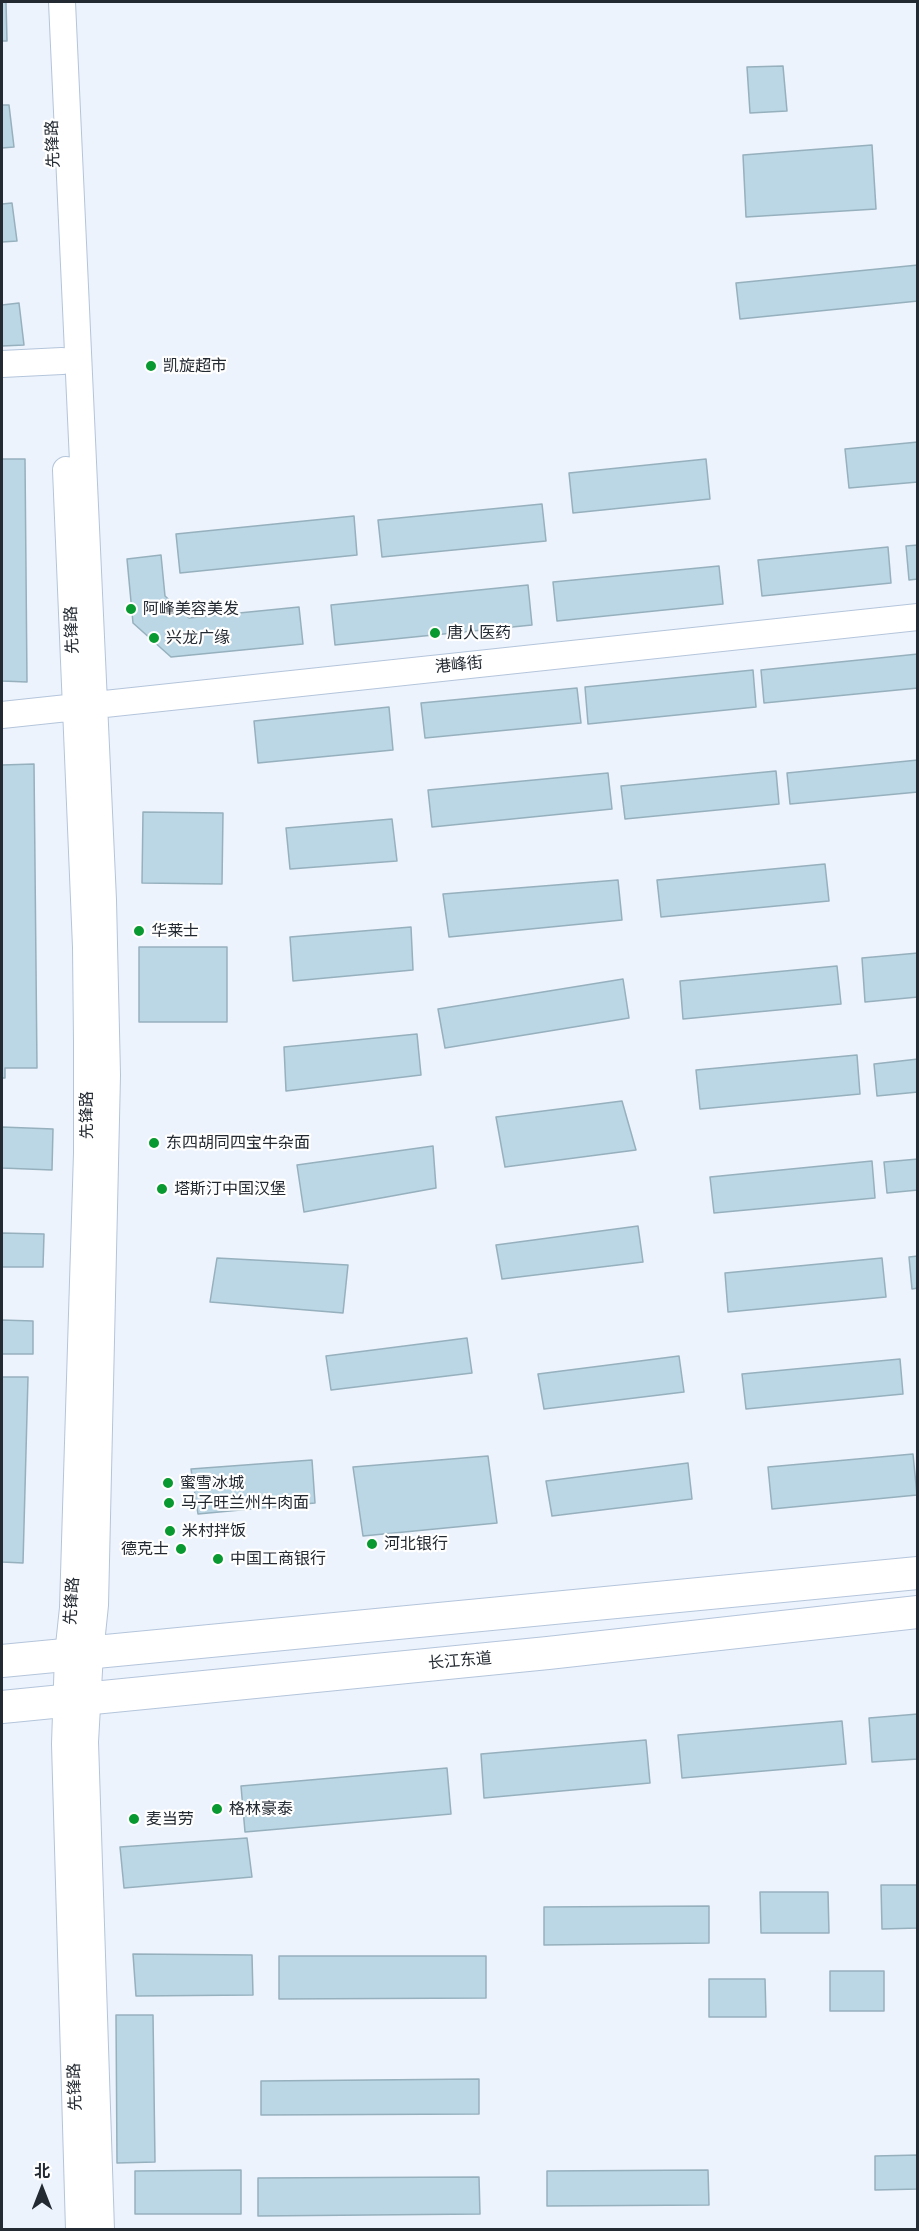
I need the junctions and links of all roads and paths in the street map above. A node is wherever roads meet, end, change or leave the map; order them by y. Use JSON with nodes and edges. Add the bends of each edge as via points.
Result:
{"nodes":[{"id":1,"x":48,"y":2,"type":"edge"},
{"id":2,"x":62,"y":2,"type":"edge"},
{"id":3,"x":62,"y":362,"type":"junction"},
{"id":4,"x":2,"y":364,"type":"edge"},
{"id":5,"x":918,"y":617,"type":"edge"},
{"id":6,"x":85,"y":705,"type":"junction"},
{"id":7,"x":2,"y":714,"type":"edge"},
{"id":8,"x":918,"y":1573,"type":"edge"},
{"id":9,"x":918,"y":1612,"type":"edge"},
{"id":10,"x":79,"y":1654,"type":"junction"},
{"id":11,"x":2,"y":1661,"type":"edge"},
{"id":12,"x":77,"y":1700,"type":"junction"},
{"id":13,"x":2,"y":1707,"type":"edge"},
{"id":14,"x":79,"y":2229,"type":"edge"},
{"id":15,"x":101,"y":2229,"type":"edge"}],
"edges":[{"from":1,"to":3,"type":"street","name":"先锋路"},
{"from":2,"to":6,"type":"street"},
{"from":3,"to":4,"type":"street"},
{"from":3,"to":6,"type":"street","name":"先锋路"},
{"from":5,"to":6,"type":"street","name":"港峰街"},
{"from":6,"to":7,"type":"street","name":"港峰街"},
{"from":6,"to":10,"type":"street","via":[[103,900],[106,1075],[95,1605]]},
{"from":8,"to":10,"type":"main road"},
{"from":9,"to":12,"type":"main road","name":"长江东道"},
{"from":10,"to":11,"type":"main road"},
{"from":10,"to":12,"type":"street"},
{"from":12,"to":13,"type":"main road","name":"长江东道"},
{"from":12,"to":14,"type":"street","name":"先锋路","via":[[65,1744]]},
{"from":12,"to":15,"type":"street","via":[[86,1754]]}]}
